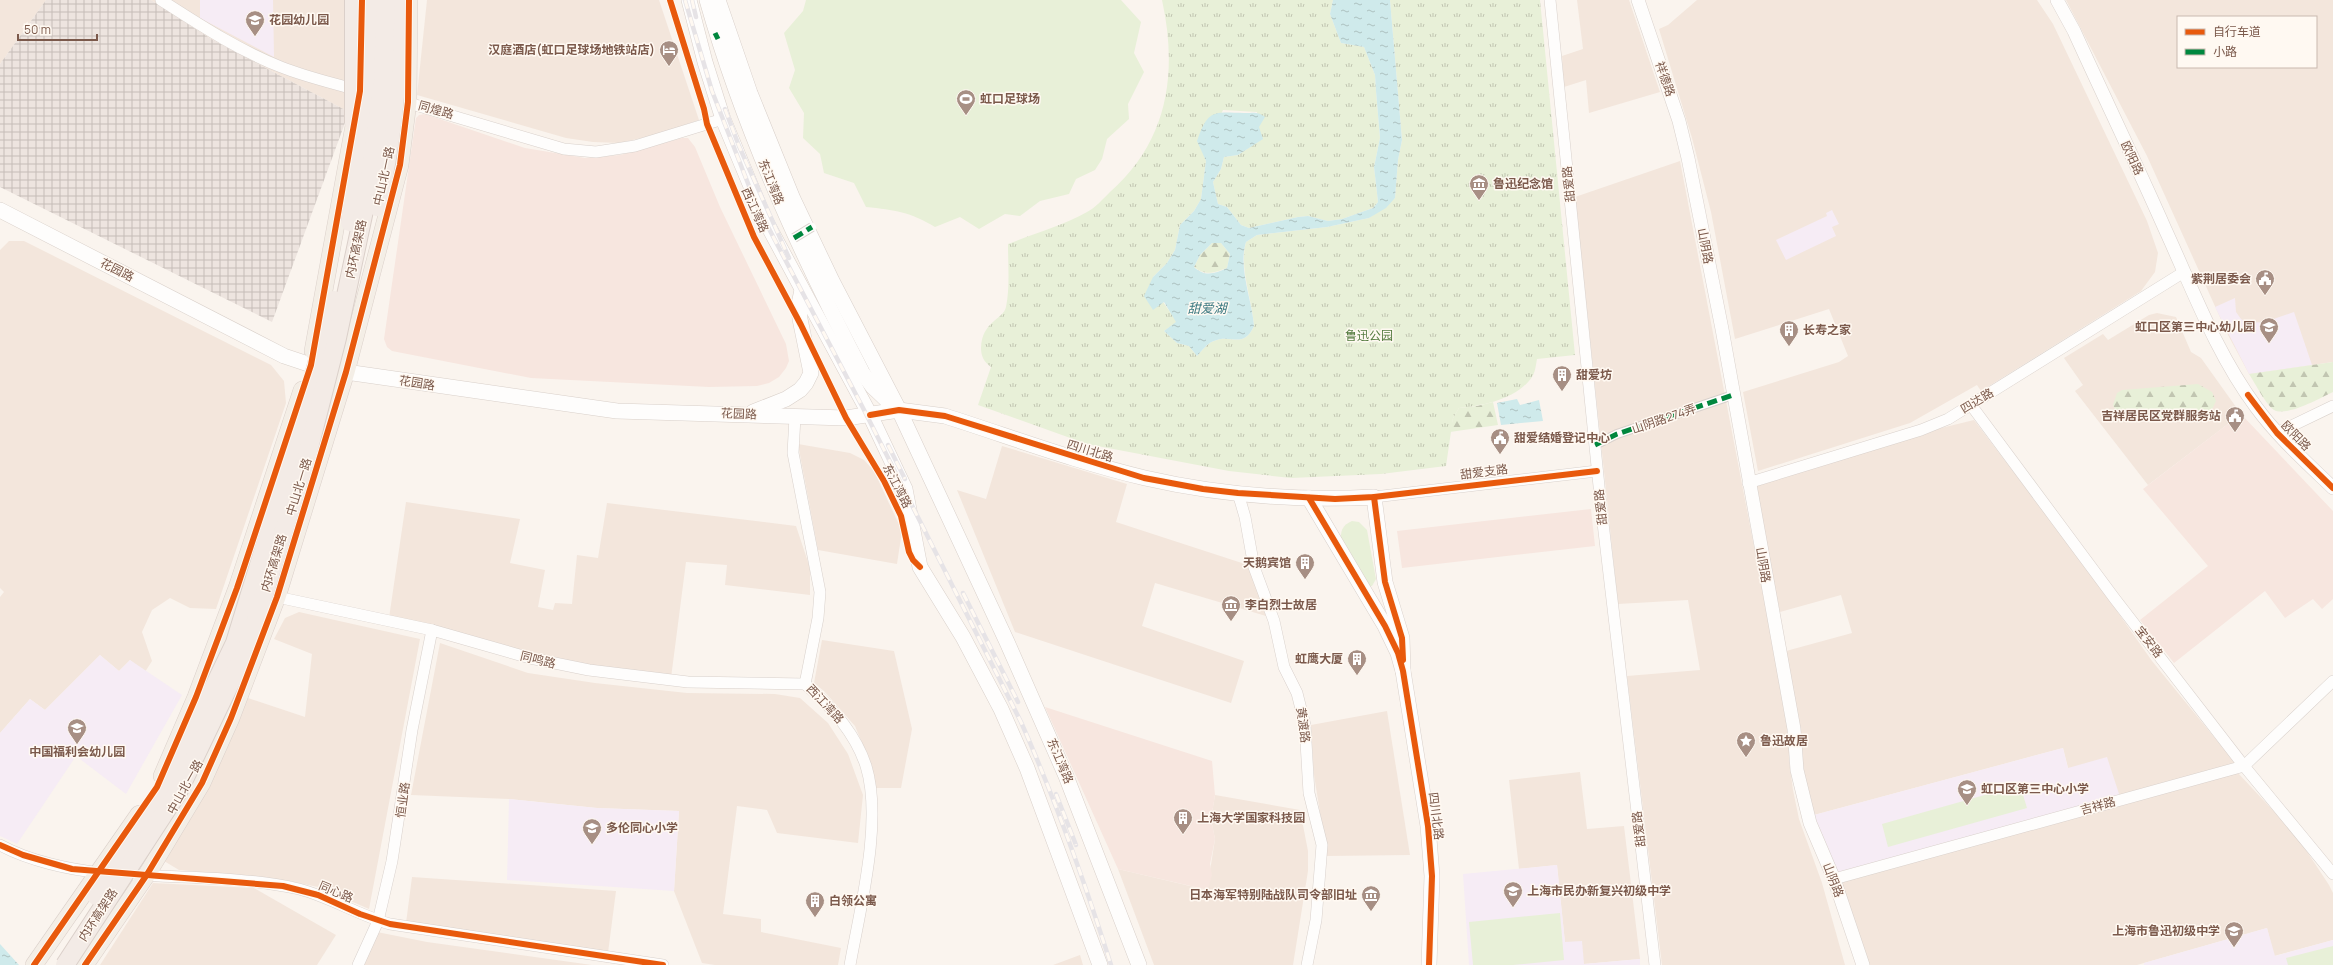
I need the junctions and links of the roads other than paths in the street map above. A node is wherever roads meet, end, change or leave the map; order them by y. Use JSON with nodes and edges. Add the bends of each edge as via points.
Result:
{"nodes":[{"id":1,"x":162,"y":0,"type":"edge"},
{"id":2,"x":354,"y":0,"type":"edge"},
{"id":3,"x":362,"y":0,"type":"edge"},
{"id":4,"x":371,"y":0,"type":"edge"},
{"id":5,"x":386,"y":0,"type":"edge"},
{"id":6,"x":398,"y":0,"type":"edge"},
{"id":7,"x":409,"y":0,"type":"edge"},
{"id":8,"x":689,"y":0,"type":"edge"},
{"id":9,"x":707,"y":0,"type":"edge"},
{"id":10,"x":718,"y":0,"type":"edge"},
{"id":11,"x":1550,"y":0,"type":"edge"},
{"id":12,"x":1638,"y":0,"type":"edge"},
{"id":13,"x":2057,"y":0,"type":"edge"},
{"id":14,"x":360,"y":91,"type":"junction"},
{"id":15,"x":408,"y":102,"type":"junction"},
{"id":16,"x":723,"y":119,"type":"junction"},
{"id":17,"x":1688,"y":158,"type":"joint"},
{"id":18,"x":354,"y":197,"type":"junction"},
{"id":19,"x":0,"y":210,"type":"edge"},
{"id":20,"x":812,"y":228,"type":"dead end"},
{"id":21,"x":794,"y":238,"type":"dead end"},
{"id":22,"x":2184,"y":272,"type":"junction"},
{"id":23,"x":802,"y":290,"type":"junction"},
{"id":24,"x":337,"y":338,"type":"junction"},
{"id":25,"x":311,"y":365,"type":"junction"},
{"id":26,"x":346,"y":372,"type":"junction"},
{"id":27,"x":1733,"y":395,"type":"junction"},
{"id":28,"x":1971,"y":406,"type":"junction"},
{"id":29,"x":2333,"y":406,"type":"edge"},
{"id":30,"x":899,"y":410,"type":"junction"},
{"id":31,"x":750,"y":414,"type":"junction"},
{"id":32,"x":870,"y":415,"type":"junction"},
{"id":33,"x":795,"y":417,"type":"junction"},
{"id":34,"x":2277,"y":433,"type":"junction"},
{"id":35,"x":1596,"y":446,"type":"junction"},
{"id":36,"x":1597,"y":470,"type":"junction"},
{"id":37,"x":1748,"y":483,"type":"junction"},
{"id":38,"x":2333,"y":488,"type":"edge"},
{"id":39,"x":1238,"y":493,"type":"junction"},
{"id":40,"x":1374,"y":497,"type":"junction"},
{"id":41,"x":1309,"y":498,"type":"junction"},
{"id":42,"x":1385,"y":582,"type":"junction"},
{"id":43,"x":1365,"y":594,"type":"junction"},
{"id":44,"x":277,"y":597,"type":"junction"},
{"id":45,"x":432,"y":630,"type":"junction"},
{"id":46,"x":1403,"y":670,"type":"junction"},
{"id":47,"x":2333,"y":681,"type":"edge"},
{"id":48,"x":805,"y":684,"type":"junction"},
{"id":49,"x":2244,"y":766,"type":"junction"},
{"id":50,"x":0,"y":845,"type":"edge"},
{"id":51,"x":98,"y":872,"type":"junction"},
{"id":52,"x":2333,"y":874,"type":"edge"},
{"id":53,"x":146,"y":876,"type":"junction"},
{"id":54,"x":1834,"y":879,"type":"junction"},
{"id":55,"x":378,"y":921,"type":"junction"},
{"id":56,"x":1101,"y":963,"type":"edge"},
{"id":57,"x":34,"y":965,"type":"edge"},
{"id":58,"x":51,"y":965,"type":"edge"},
{"id":59,"x":65,"y":965,"type":"edge"},
{"id":60,"x":85,"y":965,"type":"edge"},
{"id":61,"x":358,"y":965,"type":"edge"},
{"id":62,"x":663,"y":965,"type":"edge"},
{"id":63,"x":850,"y":965,"type":"edge"},
{"id":64,"x":1139,"y":965,"type":"edge"},
{"id":65,"x":1307,"y":965,"type":"edge"},
{"id":66,"x":1429,"y":965,"type":"edge"},
{"id":67,"x":1655,"y":965,"type":"edge"},
{"id":68,"x":1863,"y":965,"type":"edge"}],
"edges":[{"from":1,"to":14,"type":"street","name":"同煌路","via":[[231,43],[262,58],[299,73]]},
{"from":2,"to":18,"type":"highway","bridge":true},
{"from":3,"to":14,"type":"main road","name":"中山北一路"},
{"from":4,"to":18,"type":"highway","name":"内环高架路","bridge":true,"via":[[369,83]]},
{"from":5,"to":24,"type":"highway","name":"内环高架路","bridge":true,"via":[[383,82],[369,187]]},
{"from":6,"to":24,"type":"highway","bridge":true,"via":[[399,44],[387,164],[370,234]]},
{"from":7,"to":15,"type":"main road","name":"中山北一路"},
{"from":8,"to":16,"type":"main road","name":"西江湾路"},
{"from":9,"to":30,"type":"main road","name":"东江湾路","via":[[738,97],[792,232],[862,372],[884,399]]},
{"from":10,"to":30,"type":"main road","name":"东江湾路","via":[[750,93],[793,199]]},
{"from":11,"to":35,"type":"street","name":"甜爱路"},
{"from":12,"to":17,"type":"street","name":"祥德路","via":[[1679,121]]},
{"from":13,"to":22,"type":"street","name":"欧阳路"},
{"from":14,"to":15,"type":"street","name":"同煌路"},
{"from":14,"to":25,"type":"main road","name":"中山北一路"},
{"from":15,"to":16,"type":"street","name":"同煌路","via":[[564,149],[609,151]]},
{"from":15,"to":26,"type":"main road","name":"中山北一路","via":[[400,165]]},
{"from":16,"to":23,"type":"main road","name":"西江湾路","via":[[765,220]]},
{"from":17,"to":27,"type":"street","name":"山阴路"},
{"from":18,"to":58,"type":"highway","name":"内环高架路","bridge":true,"via":[[339,277],[298,436],[235,643],[166,786]]},
{"from":19,"to":25,"type":"main road","name":"花园路","via":[[284,356]]},
{"from":20,"to":21,"type":"street","bridge":true},
{"from":22,"to":28,"type":"street","name":"四达路"},
{"from":22,"to":34,"type":"street","name":"欧阳路","via":[[2226,362]]},
{"from":23,"to":31,"type":"main road","via":[[799,304],[800,319],[811,372],[806,383],[791,396]]},
{"from":23,"to":32,"type":"main road","name":"西江湾路"},
{"from":24,"to":59,"type":"highway","name":"内环高架路","bridge":true,"via":[[308,452],[248,646],[178,792]]},
{"from":25,"to":26,"type":"main road","name":"花园路"},
{"from":25,"to":51,"type":"main road","name":"中山北一路","via":[[238,588],[196,697],[157,787]]},
{"from":26,"to":31,"type":"main road","name":"花园路","via":[[583,408]]},
{"from":26,"to":44,"type":"main road","name":"中山北一路"},
{"from":27,"to":35,"type":"street","name":"山阴路274弄","via":[[1617,434]]},
{"from":27,"to":37,"type":"street","name":"山阴路"},
{"from":28,"to":37,"type":"street","name":"四达路","via":[[1921,430]]},
{"from":28,"to":49,"type":"street","name":"宝安路"},
{"from":29,"to":34,"type":"street"},
{"from":30,"to":32,"type":"main road","name":"四川北路"},
{"from":30,"to":39,"type":"main road","name":"四川北路","via":[[945,416],[1144,478]]},
{"from":30,"to":64,"type":"main road","name":"东江湾路","via":[[1066,776]]},
{"from":31,"to":33,"type":"main road","name":"花园路"},
{"from":32,"to":33,"type":"main road","name":"花园路","via":[[846,418]]},
{"from":32,"to":56,"type":"main road","name":"东江湾路","via":[[908,495],[920,567],[963,636],[1028,768]]},
{"from":33,"to":48,"type":"street","name":"西江湾路","via":[[793,453],[820,592],[818,618]]},
{"from":34,"to":38,"type":"street","name":"欧阳路"},
{"from":35,"to":36,"type":"street","name":"甜爱路"},
{"from":36,"to":40,"type":"street","name":"甜爱支路"},
{"from":36,"to":67,"type":"street","name":"甜爱路"},
{"from":37,"to":54,"type":"street","name":"山阴路","via":[[1794,729],[1801,790],[1810,823]]},
{"from":39,"to":41,"type":"main road","name":"四川北路"},
{"from":39,"to":65,"type":"street","name":"黄渡路","via":[[1254,567],[1277,629],[1284,666],[1297,692],[1305,725],[1309,793],[1322,845],[1316,920]]},
{"from":40,"to":41,"type":"main road","name":"四川北路"},
{"from":40,"to":42,"type":"main road","name":"四川北路"},
{"from":41,"to":43,"type":"main road","name":"四川北路"},
{"from":42,"to":43,"type":"main road","via":[[1380,599],[1372,600]]},
{"from":42,"to":46,"type":"main road","name":"四川北路","via":[[1402,638]]},
{"from":43,"to":46,"type":"main road","name":"四川北路","via":[[1385,626]]},
{"from":44,"to":45,"type":"street","name":"同鸣路"},
{"from":44,"to":53,"type":"main road","name":"中山北一路","via":[[231,718],[202,783]]},
{"from":45,"to":48,"type":"street","name":"同鸣路","via":[[530,658],[589,670],[688,682]]},
{"from":45,"to":55,"type":"street","name":"恒业路","via":[[412,730],[398,832]]},
{"from":46,"to":66,"type":"main road","name":"四川北路","via":[[1428,826],[1432,876]]},
{"from":47,"to":49,"type":"street","name":"吉祥路"},
{"from":48,"to":63,"type":"street","name":"西江湾路","via":[[820,696],[842,721],[859,749],[870,782],[867,862]]},
{"from":49,"to":52,"type":"street","name":"宝安路"},
{"from":49,"to":54,"type":"street","name":"吉祥路"},
{"from":50,"to":51,"type":"street","name":"同心路","via":[[72,869]]},
{"from":51,"to":53,"type":"street","name":"同心路"},
{"from":51,"to":57,"type":"main road","name":"中山北一路"},
{"from":53,"to":55,"type":"street","name":"同心路","via":[[219,879],[283,886],[318,895]]},
{"from":53,"to":60,"type":"main road","name":"中山北一路"},
{"from":54,"to":68,"type":"street","name":"山阴路"},
{"from":55,"to":61,"type":"street","name":"恒业路"},
{"from":55,"to":62,"type":"street","name":"同心路"}]}
